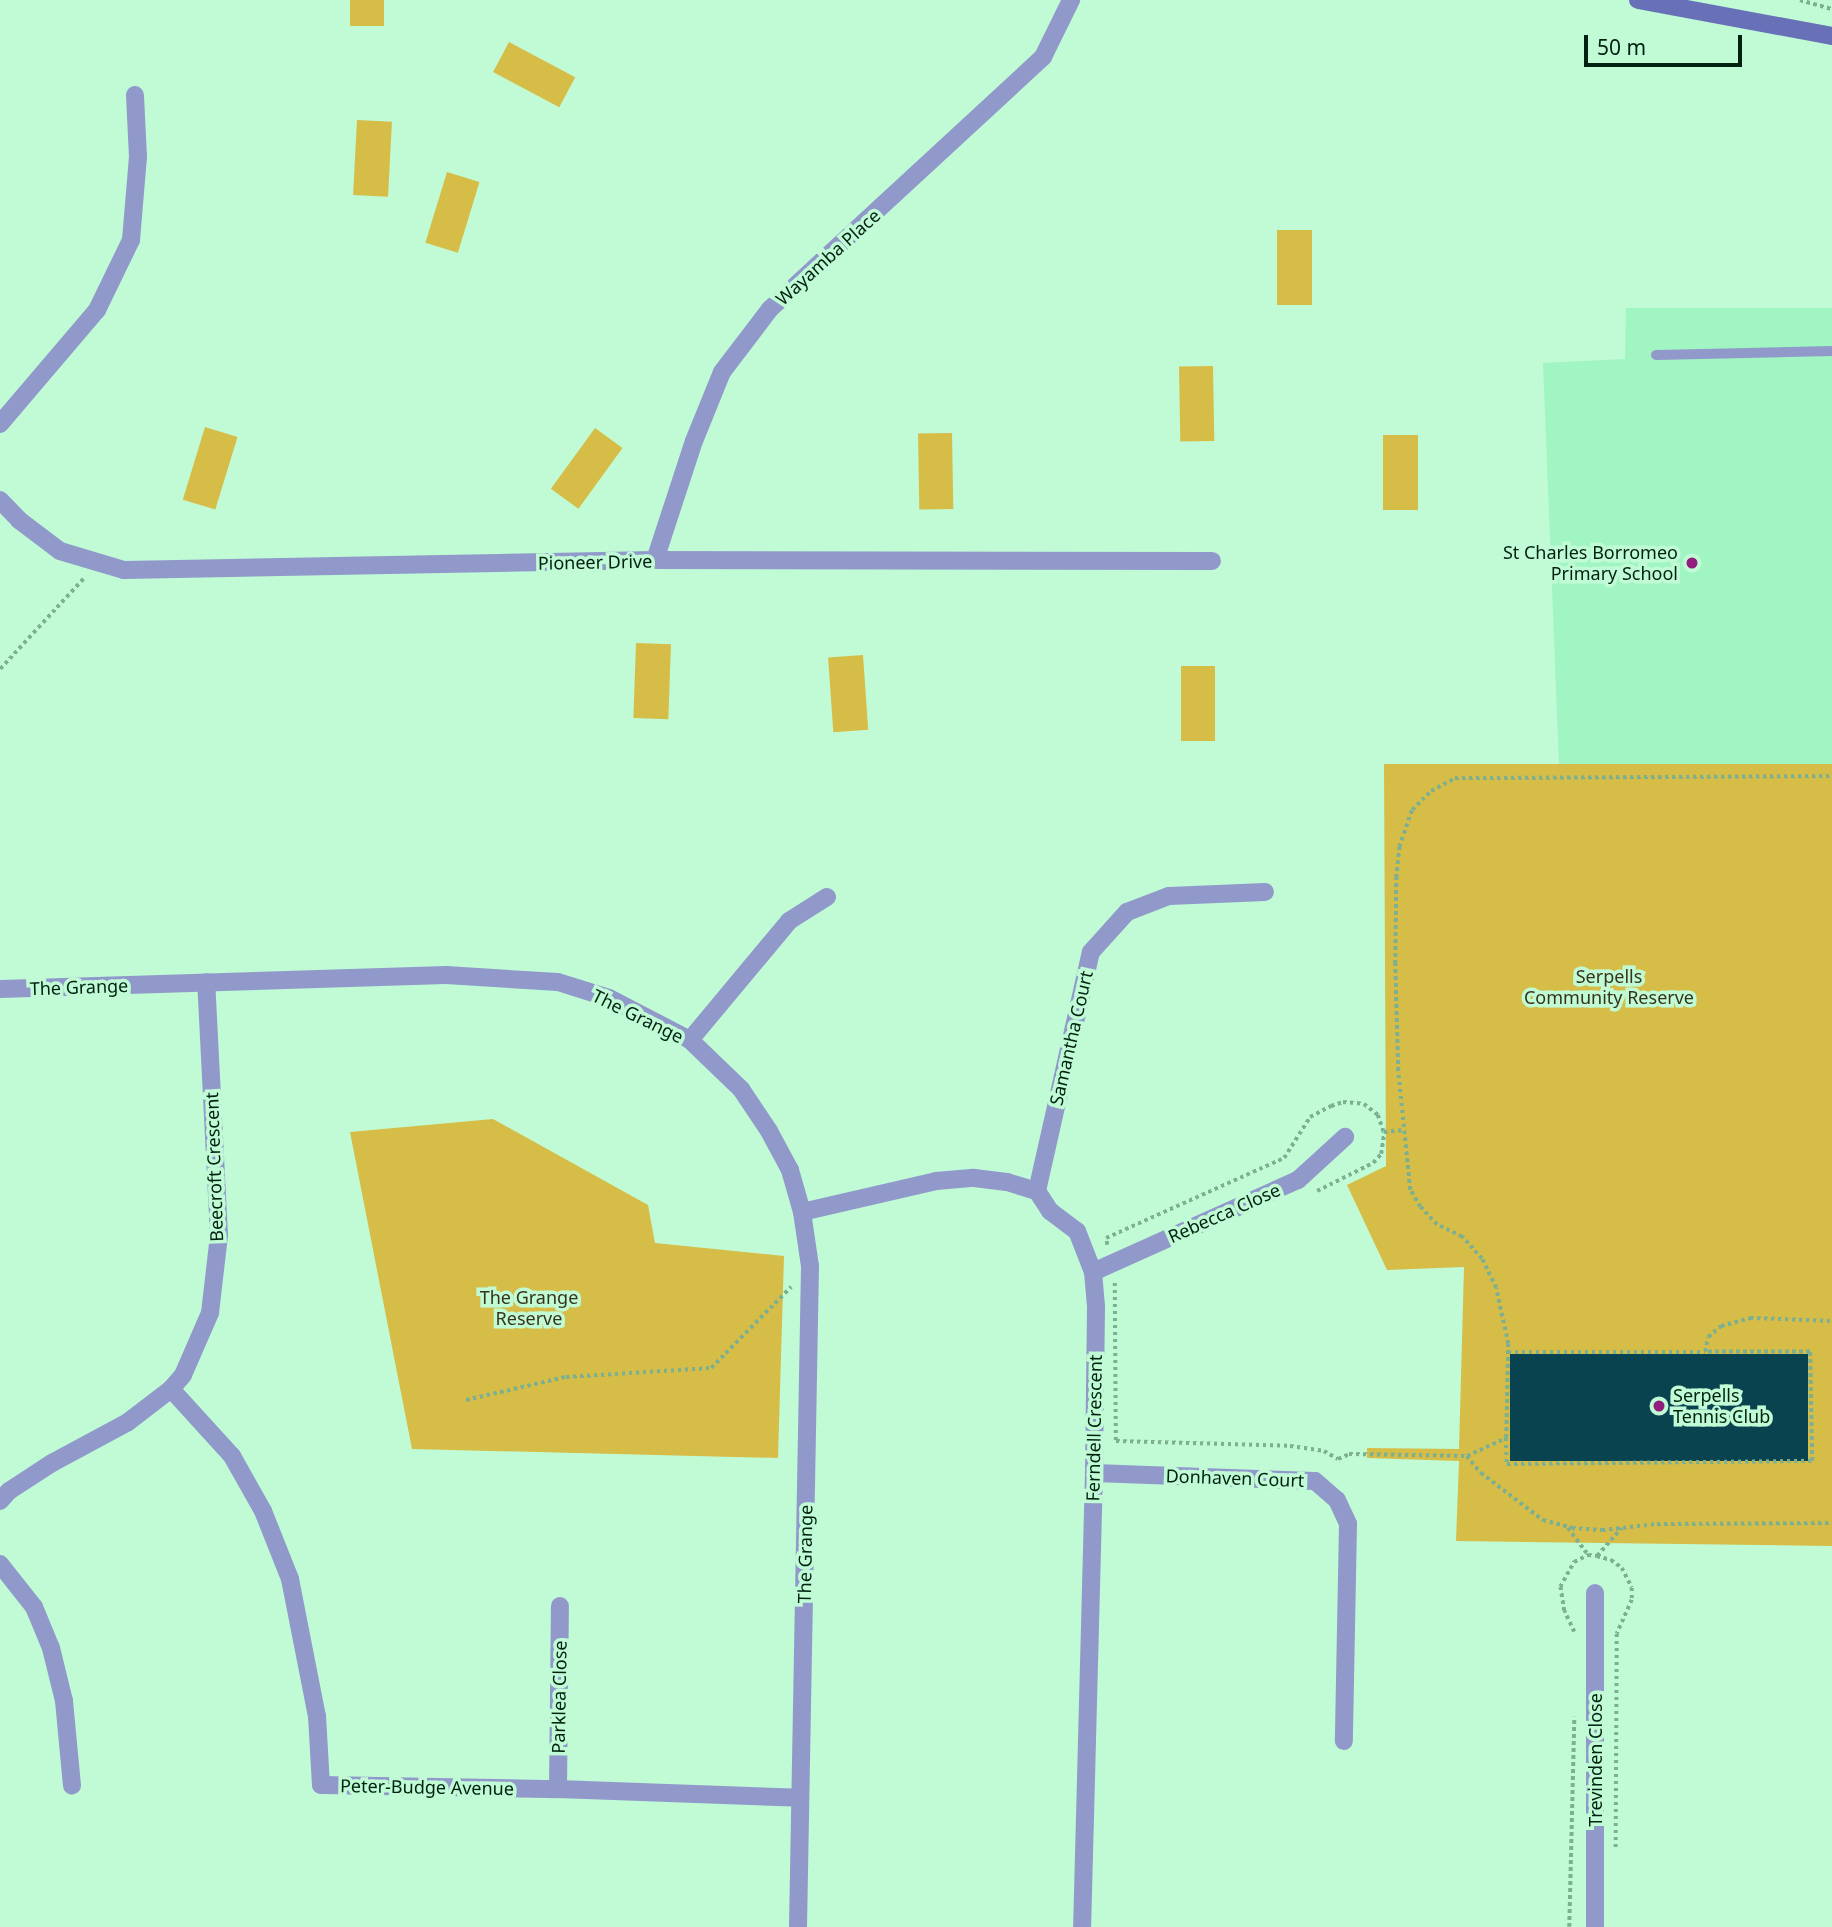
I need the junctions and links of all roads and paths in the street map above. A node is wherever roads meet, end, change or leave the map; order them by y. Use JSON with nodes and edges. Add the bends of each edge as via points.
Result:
{"nodes":[{"id":1,"x":1071,"y":0,"type":"edge"},
{"id":2,"x":1638,"y":0,"type":"edge"},
{"id":3,"x":1800,"y":0,"type":"edge"},
{"id":4,"x":1832,"y":9,"type":"edge"},
{"id":5,"x":1832,"y":36,"type":"edge"},
{"id":6,"x":135,"y":95,"type":"dead end"},
{"id":7,"x":1832,"y":351,"type":"edge"},
{"id":8,"x":1656,"y":355,"type":"dead end"},
{"id":9,"x":0,"y":424,"type":"edge"},
{"id":10,"x":0,"y":500,"type":"edge"},
{"id":11,"x":655,"y":560,"type":"junction"},
{"id":12,"x":1212,"y":561,"type":"dead end"},
{"id":13,"x":97,"y":565,"type":"junction"},
{"id":14,"x":0,"y":669,"type":"edge"},
{"id":15,"x":1832,"y":776,"type":"edge"},
{"id":16,"x":1265,"y":892,"type":"dead end"},
{"id":17,"x":827,"y":897,"type":"dead end"},
{"id":18,"x":206,"y":982,"type":"junction"},
{"id":19,"x":0,"y":989,"type":"edge"},
{"id":20,"x":690,"y":1040,"type":"junction"},
{"id":21,"x":1345,"y":1137,"type":"dead end"},
{"id":22,"x":1037,"y":1191,"type":"junction"},
{"id":23,"x":802,"y":1213,"type":"junction"},
{"id":24,"x":810,"y":1266,"type":"junction"},
{"id":25,"x":1093,"y":1272,"type":"junction"},
{"id":26,"x":1115,"y":1283,"type":"dead end"},
{"id":27,"x":1832,"y":1321,"type":"edge"},
{"id":28,"x":1508,"y":1352,"type":"junction"},
{"id":29,"x":1705,"y":1352,"type":"junction"},
{"id":30,"x":171,"y":1389,"type":"junction"},
{"id":31,"x":466,"y":1399,"type":"dead end"},
{"id":32,"x":1506,"y":1438,"type":"junction"},
{"id":33,"x":1467,"y":1457,"type":"junction"},
{"id":34,"x":1094,"y":1473,"type":"junction"},
{"id":35,"x":3,"y":1490,"type":"edge"},
{"id":36,"x":1832,"y":1523,"type":"edge"},
{"id":37,"x":1567,"y":1526,"type":"junction"},
{"id":38,"x":1621,"y":1528,"type":"junction"},
{"id":39,"x":1588,"y":1555,"type":"junction"},
{"id":40,"x":1597,"y":1556,"type":"junction"},
{"id":41,"x":0,"y":1564,"type":"edge"},
{"id":42,"x":1595,"y":1594,"type":"dead end"},
{"id":43,"x":560,"y":1606,"type":"dead end"},
{"id":44,"x":1576,"y":1636,"type":"dead end"},
{"id":45,"x":1574,"y":1707,"type":"dead end"},
{"id":46,"x":1344,"y":1741,"type":"dead end"},
{"id":47,"x":72,"y":1786,"type":"dead end"},
{"id":48,"x":558,"y":1788,"type":"junction"},
{"id":49,"x":800,"y":1798,"type":"junction"},
{"id":50,"x":1616,"y":1857,"type":"dead end"},
{"id":51,"x":798,"y":1927,"type":"edge"},
{"id":52,"x":1082,"y":1927,"type":"edge"},
{"id":53,"x":1569,"y":1927,"type":"edge"},
{"id":54,"x":1595,"y":1927,"type":"edge"}],
"edges":[{"from":1,"to":11,"type":"street","name":"Wayamba Place","via":[[1043,57],[769,309],[722,372]]},
{"from":2,"to":5,"type":"street"},
{"from":3,"to":4,"type":"path"},
{"from":6,"to":9,"type":"street","via":[[138,157],[131,240],[97,310]]},
{"from":7,"to":8,"type":"lane"},
{"from":10,"to":13,"type":"street","name":"Pioneer Drive","via":[[60,551]]},
{"from":11,"to":12,"type":"street","name":"Pioneer Drive"},
{"from":11,"to":13,"type":"street","name":"Pioneer Drive","via":[[124,570]]},
{"from":13,"to":14,"type":"path"},
{"from":15,"to":28,"type":"path","via":[[1455,778],[1431,791],[1412,810],[1397,867],[1395,964],[1398,1071],[1410,1190],[1437,1225],[1462,1237],[1482,1259],[1496,1288]]},
{"from":16,"to":22,"type":"street","name":"Samantha Court","via":[[1169,896],[1127,912],[1091,952]]},
{"from":17,"to":20,"type":"street","via":[[789,921]]},
{"from":18,"to":19,"type":"street","name":"The Grange"},
{"from":18,"to":20,"type":"street","name":"The Grange","via":[[446,975],[558,982],[608,998]]},
{"from":18,"to":30,"type":"street","name":"Beecroft Crescent","via":[[219,1235],[210,1313],[183,1375]]},
{"from":20,"to":23,"type":"street","name":"The Grange","via":[[741,1089],[769,1130],[790,1170]]},
{"from":21,"to":25,"type":"street","name":"Rebecca Close","via":[[1298,1180]]},
{"from":22,"to":23,"type":"street","via":[[974,1178],[936,1181]]},
{"from":22,"to":25,"type":"street","name":"Ferndell Crescent","via":[[1050,1211],[1077,1231]]},
{"from":23,"to":24,"type":"street","name":"The Grange"},
{"from":24,"to":31,"type":"path","via":[[711,1368],[566,1377]]},
{"from":24,"to":49,"type":"street","name":"The Grange"},
{"from":25,"to":34,"type":"street","name":"Ferndell Crescent","via":[[1097,1307]]},
{"from":26,"to":33,"type":"path","via":[[1116,1441],[1290,1446],[1324,1451],[1338,1459],[1349,1454]]},
{"from":27,"to":29,"type":"path","via":[[1750,1318],[1721,1326],[1708,1337]]},
{"from":28,"to":29,"type":"path"},
{"from":28,"to":32,"type":"path"},
{"from":29,"to":32,"type":"path","via":[[1810,1352],[1812,1461],[1507,1464]]},
{"from":30,"to":35,"type":"street","name":"Beecroft Crescent","via":[[128,1422]]},
{"from":30,"to":48,"type":"street","name":"Peter-Budge Avenue","via":[[232,1456],[263,1511],[290,1579],[317,1716],[321,1785]]},
{"from":32,"to":33,"type":"path"},
{"from":33,"to":37,"type":"path","via":[[1543,1520]]},
{"from":34,"to":46,"type":"street","name":"Donhaven Court","via":[[1315,1481],[1337,1500],[1348,1524]]},
{"from":34,"to":52,"type":"street","name":"Ferndell Crescent"},
{"from":36,"to":38,"type":"path"},
{"from":37,"to":38,"type":"path"},
{"from":37,"to":39,"type":"path"},
{"from":38,"to":40,"type":"path"},
{"from":39,"to":40,"type":"path"},
{"from":39,"to":44,"type":"path","via":[[1574,1562],[1560,1587],[1564,1611]]},
{"from":40,"to":50,"type":"path","via":[[1622,1568],[1632,1588],[1632,1600],[1617,1634]]},
{"from":41,"to":47,"type":"street","via":[[34,1607],[51,1648],[64,1701]]},
{"from":42,"to":54,"type":"street","name":"Trevinden Close"},
{"from":43,"to":48,"type":"street","name":"Parklea Close"},
{"from":45,"to":53,"type":"path"},
{"from":48,"to":49,"type":"street","name":"Peter-Budge Avenue"},
{"from":49,"to":51,"type":"street","name":"The Grange"}]}
